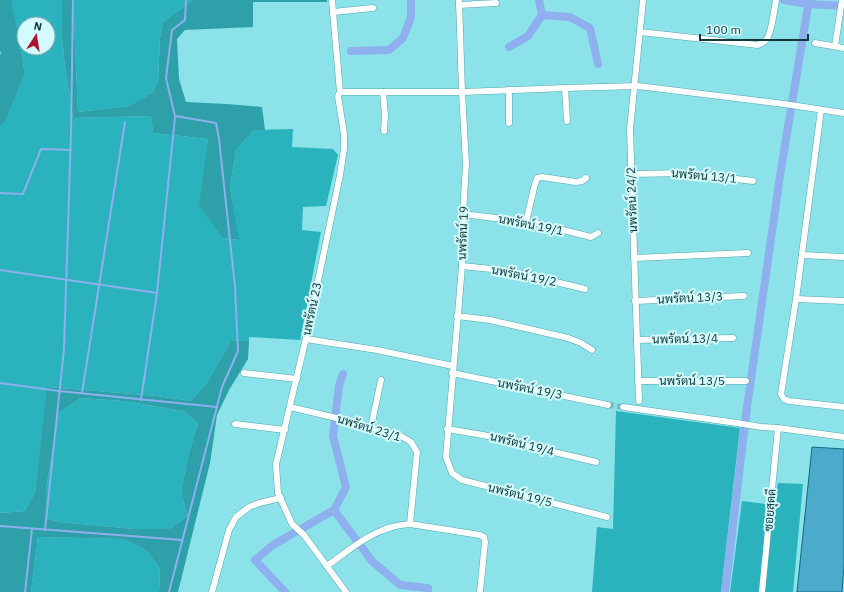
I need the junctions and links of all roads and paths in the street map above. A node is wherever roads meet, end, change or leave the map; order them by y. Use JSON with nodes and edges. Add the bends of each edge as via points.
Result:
{"nodes":[{"id":1,"x":332,"y":0,"type":"edge"},
{"id":2,"x":643,"y":0,"type":"edge"},
{"id":3,"x":842,"y":0,"type":"edge"},
{"id":4,"x":459,"y":2,"type":"edge"},
{"id":5,"x":496,"y":3,"type":"dead end"},
{"id":6,"x":775,"y":3,"type":"edge"},
{"id":7,"x":374,"y":8,"type":"dead end"},
{"id":8,"x":333,"y":12,"type":"junction"},
{"id":9,"x":640,"y":32,"type":"junction"},
{"id":10,"x":815,"y":43,"type":"dead end"},
{"id":11,"x":835,"y":46,"type":"junction"},
{"id":12,"x":844,"y":48,"type":"edge"},
{"id":13,"x":634,"y":86,"type":"junction"},
{"id":14,"x":565,"y":88,"type":"junction"},
{"id":15,"x":509,"y":90,"type":"junction"},
{"id":16,"x":340,"y":92,"type":"junction"},
{"id":17,"x":384,"y":92,"type":"junction"},
{"id":18,"x":462,"y":92,"type":"junction"},
{"id":19,"x":821,"y":110,"type":"junction"},
{"id":20,"x":844,"y":113,"type":"edge"},
{"id":21,"x":567,"y":121,"type":"dead end"},
{"id":22,"x":509,"y":123,"type":"dead end"},
{"id":23,"x":384,"y":131,"type":"dead end"},
{"id":24,"x":631,"y":174,"type":"junction"},
{"id":25,"x":586,"y":178,"type":"dead end"},
{"id":26,"x":753,"y":181,"type":"dead end"},
{"id":27,"x":463,"y":214,"type":"junction"},
{"id":28,"x":526,"y":222,"type":"junction"},
{"id":29,"x":598,"y":233,"type":"dead end"},
{"id":30,"x":748,"y":253,"type":"dead end"},
{"id":31,"x":802,"y":254,"type":"junction"},
{"id":32,"x":844,"y":257,"type":"edge"},
{"id":33,"x":634,"y":258,"type":"junction"},
{"id":34,"x":462,"y":266,"type":"junction"},
{"id":35,"x":585,"y":289,"type":"dead end"},
{"id":36,"x":744,"y":296,"type":"dead end"},
{"id":37,"x":796,"y":299,"type":"junction"},
{"id":38,"x":635,"y":301,"type":"junction"},
{"id":39,"x":844,"y":301,"type":"edge"},
{"id":40,"x":457,"y":316,"type":"junction"},
{"id":41,"x":733,"y":338,"type":"dead end"},
{"id":42,"x":306,"y":339,"type":"junction"},
{"id":43,"x":636,"y":340,"type":"junction"},
{"id":44,"x":592,"y":350,"type":"dead end"},
{"id":45,"x":453,"y":366,"type":"junction"},
{"id":46,"x":244,"y":373,"type":"dead end"},
{"id":47,"x":452,"y":373,"type":"junction"},
{"id":48,"x":297,"y":378,"type":"junction"},
{"id":49,"x":382,"y":380,"type":"dead end"},
{"id":50,"x":638,"y":381,"type":"junction"},
{"id":51,"x":746,"y":381,"type":"dead end"},
{"id":52,"x":639,"y":401,"type":"dead end"},
{"id":53,"x":608,"y":405,"type":"tunnel mouth"},
{"id":54,"x":290,"y":407,"type":"junction"},
{"id":55,"x":623,"y":407,"type":"tunnel mouth"},
{"id":56,"x":844,"y":407,"type":"edge"},
{"id":57,"x":235,"y":424,"type":"dead end"},
{"id":58,"x":371,"y":427,"type":"junction"},
{"id":59,"x":778,"y":428,"type":"junction"},
{"id":60,"x":447,"y":429,"type":"junction"},
{"id":61,"x":285,"y":430,"type":"junction"},
{"id":62,"x":844,"y":437,"type":"edge"},
{"id":63,"x":446,"y":457,"type":"joint"},
{"id":64,"x":596,"y":462,"type":"dead end"},
{"id":65,"x":281,"y":498,"type":"junction"},
{"id":66,"x":607,"y":518,"type":"dead end"},
{"id":67,"x":410,"y":524,"type":"junction"},
{"id":68,"x":327,"y":566,"type":"junction"},
{"id":69,"x":212,"y":592,"type":"edge"},
{"id":70,"x":346,"y":592,"type":"edge"},
{"id":71,"x":480,"y":592,"type":"edge"},
{"id":72,"x":762,"y":592,"type":"edge"}],
"edges":[{"from":1,"to":8,"type":"street","name":"นพรัตน์ 23"},
{"from":2,"to":9,"type":"street","name":"นพรัตน์ 24/2"},
{"from":3,"to":11,"type":"street"},
{"from":4,"to":5,"type":"street"},
{"from":4,"to":18,"type":"street","name":"นพรัตน์ 19"},
{"from":6,"to":9,"type":"street","via":[[767,39],[758,44]]},
{"from":7,"to":8,"type":"street"},
{"from":8,"to":16,"type":"street","name":"นพรัตน์ 23"},
{"from":9,"to":13,"type":"street","name":"นพรัตน์ 24/2"},
{"from":10,"to":11,"type":"street"},
{"from":11,"to":12,"type":"street"},
{"from":13,"to":14,"type":"street"},
{"from":13,"to":19,"type":"street"},
{"from":13,"to":24,"type":"street","name":"นพรัตน์ 24/2","via":[[630,129]]},
{"from":14,"to":15,"type":"street"},
{"from":14,"to":21,"type":"street"},
{"from":15,"to":18,"type":"street"},
{"from":15,"to":22,"type":"street"},
{"from":16,"to":17,"type":"street"},
{"from":16,"to":42,"type":"street","name":"นพรัตน์ 23","via":[[338,96],[344,149]]},
{"from":17,"to":18,"type":"street"},
{"from":17,"to":23,"type":"street"},
{"from":18,"to":27,"type":"street","name":"นพรัตน์ 19","via":[[466,164]]},
{"from":19,"to":20,"type":"street"},
{"from":19,"to":31,"type":"street"},
{"from":24,"to":26,"type":"street","name":"นพรัตน์ 13/1","via":[[686,173]]},
{"from":24,"to":33,"type":"street","name":"นพรัตน์ 24/2"},
{"from":25,"to":28,"type":"street","via":[[576,182],[537,178]]},
{"from":27,"to":28,"type":"street","name":"นพรัตน์ 19/1"},
{"from":27,"to":34,"type":"street","name":"นพรัตน์ 19"},
{"from":28,"to":29,"type":"street","name":"นพรัตน์ 19/1","via":[[591,237]]},
{"from":30,"to":33,"type":"street"},
{"from":31,"to":32,"type":"street"},
{"from":31,"to":37,"type":"street"},
{"from":33,"to":38,"type":"street","name":"นพรัตน์ 24/2"},
{"from":34,"to":35,"type":"street","name":"นพรัตน์ 19/2","via":[[502,270]]},
{"from":34,"to":40,"type":"street","name":"นพรัตน์ 19"},
{"from":36,"to":38,"type":"street","name":"นพรัตน์ 13/3"},
{"from":37,"to":39,"type":"street"},
{"from":37,"to":56,"type":"street","via":[[781,394],[789,401]]},
{"from":38,"to":43,"type":"street","name":"นพรัตน์ 24/2"},
{"from":40,"to":44,"type":"street","via":[[490,320],[568,338]]},
{"from":40,"to":45,"type":"street","name":"นพรัตน์ 19"},
{"from":41,"to":43,"type":"street","name":"นพรัตน์ 13/4"},
{"from":42,"to":45,"type":"street","via":[[377,350]]},
{"from":42,"to":48,"type":"street","name":"นพรัตน์ 23"},
{"from":43,"to":50,"type":"street","name":"นพรัตน์ 24/2"},
{"from":45,"to":47,"type":"street","name":"นพรัตน์ 19"},
{"from":46,"to":48,"type":"street"},
{"from":47,"to":53,"type":"street","name":"นพรัตน์ 19/3"},
{"from":47,"to":60,"type":"street","name":"นพรัตน์ 19"},
{"from":48,"to":54,"type":"street","name":"นพรัตน์ 23"},
{"from":49,"to":58,"type":"street"},
{"from":50,"to":51,"type":"street","name":"นพรัตน์ 13/5"},
{"from":50,"to":52,"type":"street","name":"นพรัตน์ 24/2"},
{"from":54,"to":58,"type":"street","name":"นพรัตน์ 23/1"},
{"from":54,"to":61,"type":"street","name":"นพรัตน์ 23"},
{"from":55,"to":59,"type":"street"},
{"from":57,"to":61,"type":"street"},
{"from":58,"to":67,"type":"street","name":"นพรัตน์ 23/1","via":[[401,436],[411,442],[417,452]]},
{"from":59,"to":62,"type":"street"},
{"from":59,"to":72,"type":"street","name":"ซอยสุดดี"},
{"from":60,"to":63,"type":"street","name":"นพรัตน์ 19"},
{"from":60,"to":64,"type":"street","name":"นพรัตน์ 19/4"},
{"from":61,"to":65,"type":"street","name":"นพรัตน์ 23","via":[[276,464],[278,493]]},
{"from":63,"to":66,"type":"street","name":"นพรัตน์ 19/5","via":[[452,473],[462,480]]},
{"from":65,"to":68,"type":"street","name":"นพรัตน์ 23","via":[[292,524],[304,535]]},
{"from":65,"to":69,"type":"street","via":[[249,507],[236,517],[229,530]]},
{"from":67,"to":68,"type":"street","via":[[388,528],[369,536]]},
{"from":67,"to":71,"type":"street","via":[[480,535],[484,538]]},
{"from":68,"to":70,"type":"street"}]}
